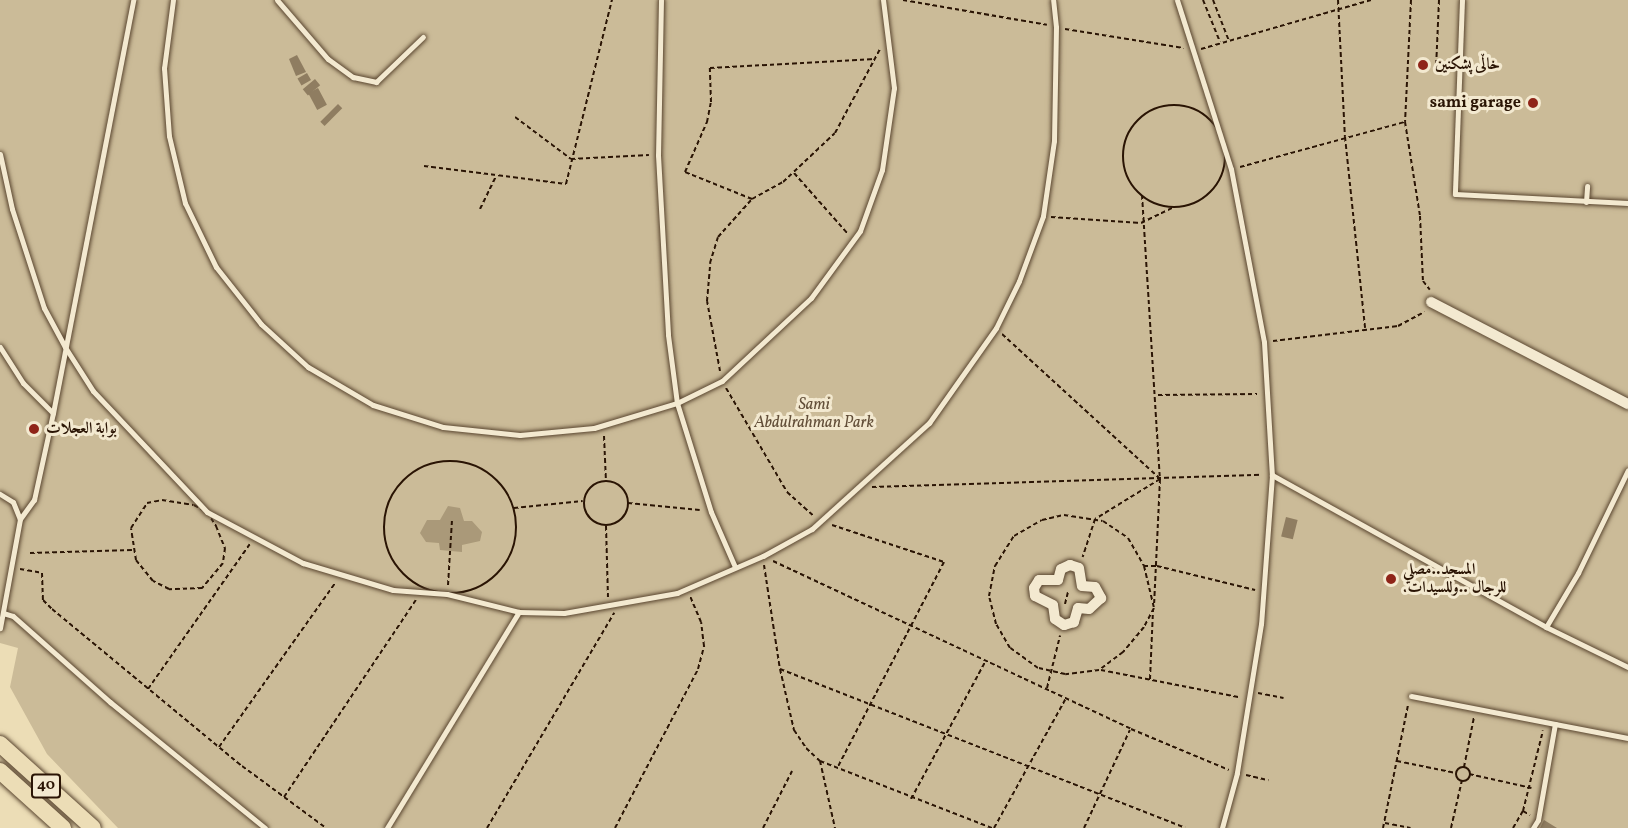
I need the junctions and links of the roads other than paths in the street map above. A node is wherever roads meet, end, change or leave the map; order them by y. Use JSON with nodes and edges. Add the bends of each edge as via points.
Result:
{"nodes":[{"id":1,"x":133,"y":0,"type":"edge"},
{"id":2,"x":173,"y":0,"type":"edge"},
{"id":3,"x":277,"y":0,"type":"edge"},
{"id":4,"x":661,"y":0,"type":"edge"},
{"id":5,"x":883,"y":0,"type":"edge"},
{"id":6,"x":1053,"y":0,"type":"edge"},
{"id":7,"x":1177,"y":0,"type":"edge"},
{"id":8,"x":1462,"y":0,"type":"edge"},
{"id":9,"x":423,"y":37,"type":"dead end"},
{"id":10,"x":0,"y":154,"type":"edge"},
{"id":11,"x":1587,"y":186,"type":"dead end"},
{"id":12,"x":1586,"y":201,"type":"junction"},
{"id":13,"x":1628,"y":203,"type":"edge"},
{"id":14,"x":1431,"y":302,"type":"road end"},
{"id":15,"x":0,"y":347,"type":"edge"},
{"id":16,"x":64,"y":347,"type":"junction"},
{"id":17,"x":677,"y":403,"type":"junction"},
{"id":18,"x":1628,"y":404,"type":"edge"},
{"id":19,"x":53,"y":413,"type":"junction"},
{"id":20,"x":1628,"y":470,"type":"edge"},
{"id":21,"x":1272,"y":475,"type":"junction"},
{"id":22,"x":0,"y":494,"type":"edge"},
{"id":23,"x":20,"y":519,"type":"junction"},
{"id":24,"x":735,"y":567,"type":"junction"},
{"id":25,"x":519,"y":612,"type":"junction"},
{"id":26,"x":3,"y":613,"type":"junction"},
{"id":27,"x":1061,"y":624,"type":"joint"},
{"id":28,"x":1546,"y":627,"type":"junction"},
{"id":29,"x":0,"y":628,"type":"edge"},
{"id":30,"x":1628,"y":667,"type":"edge"},
{"id":31,"x":1414,"y":696,"type":"road end"},
{"id":32,"x":1555,"y":724,"type":"junction"},
{"id":33,"x":1628,"y":738,"type":"edge"},
{"id":34,"x":0,"y":744,"type":"edge"},
{"id":35,"x":0,"y":771,"type":"edge"},
{"id":36,"x":63,"y":828,"type":"edge"},
{"id":37,"x":93,"y":828,"type":"edge"},
{"id":38,"x":266,"y":828,"type":"edge"},
{"id":39,"x":387,"y":828,"type":"edge"},
{"id":40,"x":1222,"y":828,"type":"edge"},
{"id":41,"x":1533,"y":828,"type":"edge"}],
"edges":[{"from":1,"to":16,"type":"lane"},
{"from":2,"to":17,"type":"lane","via":[[164,68],[169,136],[185,204],[216,267],[261,324],[308,367],[374,405],[443,427],[520,435],[604,426]]},
{"from":3,"to":9,"type":"lane","via":[[328,59],[353,77],[376,82]]},
{"from":4,"to":17,"type":"lane","via":[[658,155],[668,335]]},
{"from":5,"to":17,"type":"lane","via":[[894,88],[882,170],[860,231],[811,298],[722,381]]},
{"from":6,"to":24,"type":"lane","via":[[1054,141],[1042,216],[1019,281],[996,328],[929,423],[860,487],[812,529]]},
{"from":7,"to":21,"type":"lane","via":[[1231,169],[1264,342]]},
{"from":8,"to":12,"type":"lane","via":[[1452,190],[1458,196]]},
{"from":10,"to":16,"type":"lane","via":[[12,209],[44,309]]},
{"from":11,"to":12,"type":"lane"},
{"from":12,"to":13,"type":"lane"},
{"from":14,"to":18,"type":"street"},
{"from":15,"to":19,"type":"lane","via":[[23,383]]},
{"from":16,"to":19,"type":"lane"},
{"from":16,"to":25,"type":"lane","via":[[93,391],[207,512],[303,563],[393,590],[447,594]]},
{"from":17,"to":24,"type":"lane","via":[[711,512]]},
{"from":19,"to":23,"type":"lane","via":[[34,500]]},
{"from":20,"to":28,"type":"lane","via":[[1578,573]]},
{"from":21,"to":28,"type":"lane"},
{"from":21,"to":40,"type":"lane","via":[[1248,699],[1237,773]]},
{"from":22,"to":23,"type":"lane","via":[[13,502]]},
{"from":23,"to":26,"type":"lane"},
{"from":24,"to":25,"type":"lane","via":[[687,589],[619,604],[564,613]]},
{"from":25,"to":39,"type":"lane"},
{"from":26,"to":29,"type":"lane"},
{"from":26,"to":38,"type":"lane","via":[[13,616],[92,687]]},
{"from":27,"to":27,"type":"street","via":[[1074,622],[1078,608],[1089,609],[1101,598],[1095,587],[1082,586],[1079,568],[1070,565],[1061,569],[1058,580],[1039,580],[1034,588],[1039,601],[1053,605],[1052,613]]},
{"from":28,"to":30,"type":"lane"},
{"from":31,"to":32,"type":"lane"},
{"from":32,"to":33,"type":"lane"},
{"from":32,"to":41,"type":"lane","via":[[1538,820]]},
{"from":34,"to":37,"type":"main road","number":"40"},
{"from":35,"to":36,"type":"main road","number":"40"}]}
